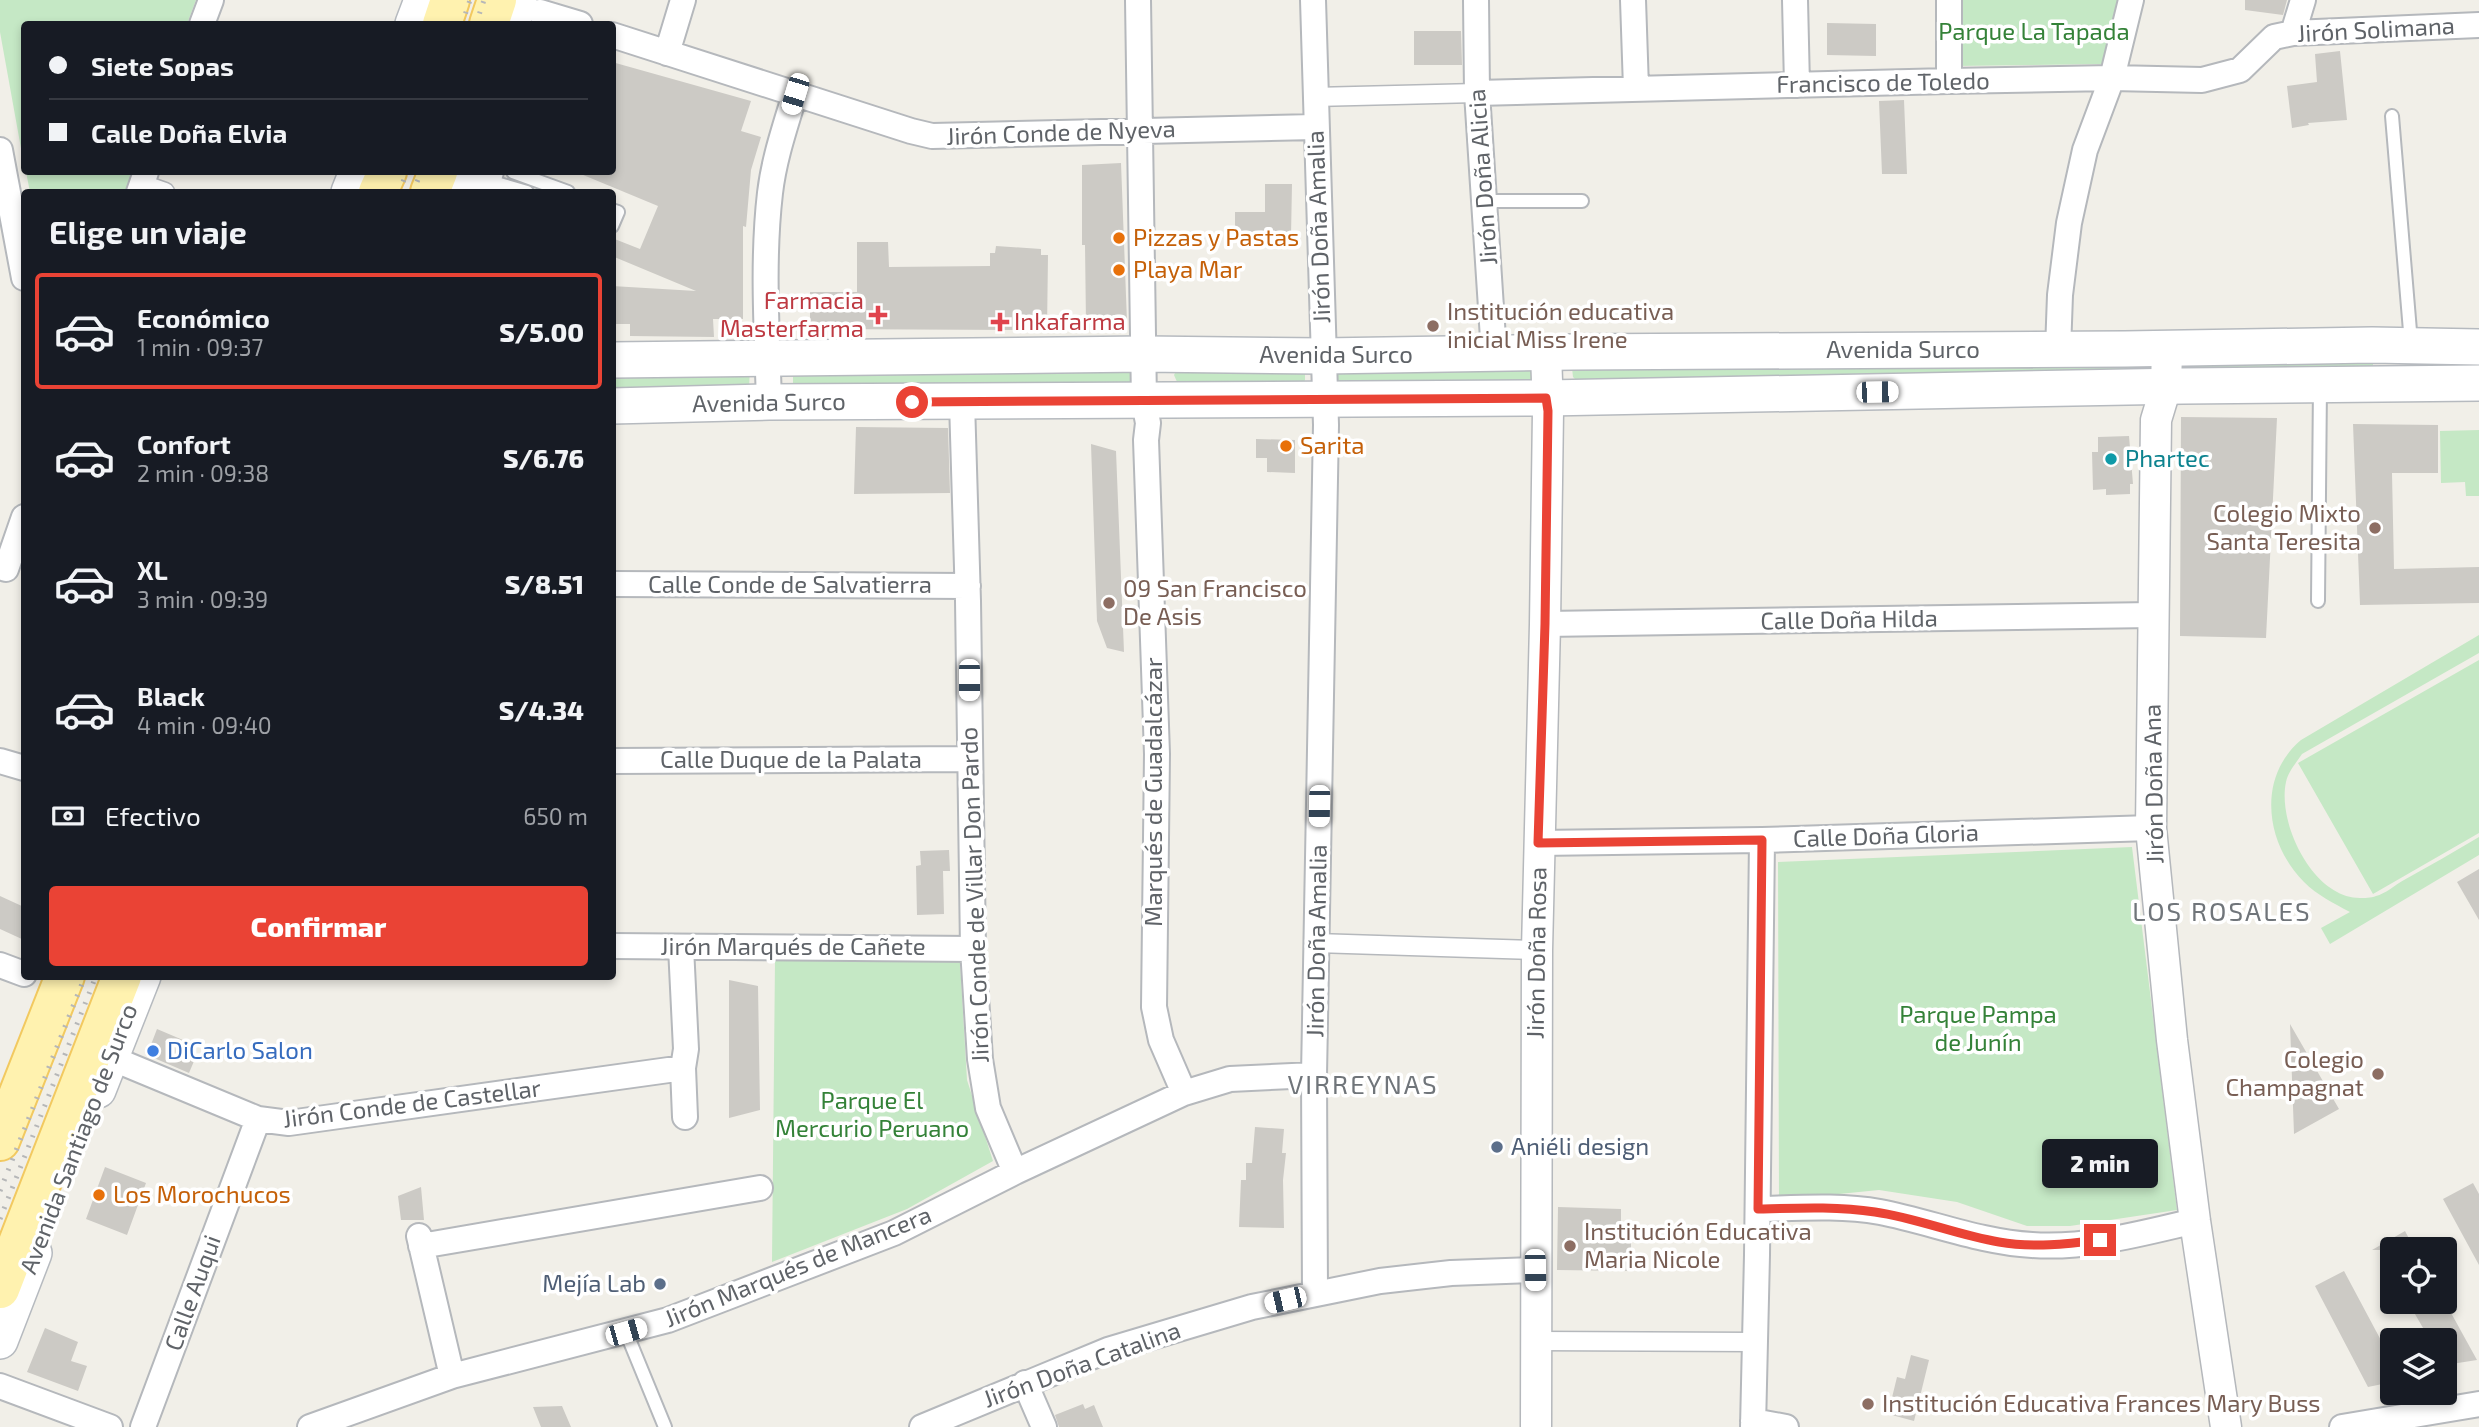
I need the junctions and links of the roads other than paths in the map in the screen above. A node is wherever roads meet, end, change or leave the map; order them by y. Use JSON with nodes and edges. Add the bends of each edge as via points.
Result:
{"nodes":[{"id":1,"x":211,"y":0,"type":"edge"},
{"id":2,"x":423,"y":0,"type":"edge"},
{"id":3,"x":450,"y":0,"type":"edge"},
{"id":4,"x":498,"y":0,"type":"edge"},
{"id":5,"x":683,"y":0,"type":"edge"},
{"id":6,"x":1138,"y":0,"type":"edge"},
{"id":7,"x":1313,"y":0,"type":"edge"},
{"id":8,"x":1476,"y":0,"type":"edge"},
{"id":9,"x":1633,"y":0,"type":"edge"},
{"id":10,"x":1796,"y":0,"type":"edge"},
{"id":11,"x":1949,"y":0,"type":"edge"},
{"id":12,"x":2132,"y":0,"type":"edge"},
{"id":13,"x":2303,"y":0,"type":"edge"},
{"id":14,"x":530,"y":12,"type":"edge"},
{"id":15,"x":203,"y":21,"type":"edge"},
{"id":16,"x":414,"y":21,"type":"edge"},
{"id":17,"x":422,"y":21,"type":"edge"},
{"id":18,"x":443,"y":21,"type":"edge"},
{"id":19,"x":490,"y":21,"type":"edge"},
{"id":20,"x":568,"y":21,"type":"edge"},
{"id":21,"x":2479,"y":25,"type":"edge"},
{"id":22,"x":2283,"y":35,"type":"junction"},
{"id":23,"x":616,"y":36,"type":"edge"},
{"id":24,"x":667,"y":53,"type":"junction"},
{"id":25,"x":2112,"y":78,"type":"junction"},
{"id":26,"x":1949,"y":80,"type":"junction"},
{"id":27,"x":1797,"y":85,"type":"junction"},
{"id":28,"x":1636,"y":88,"type":"junction"},
{"id":29,"x":1477,"y":93,"type":"junction"},
{"id":30,"x":795,"y":94,"type":"junction"},
{"id":31,"x":1314,"y":97,"type":"junction"},
{"id":32,"x":2392,"y":116,"type":"dead end"},
{"id":33,"x":1315,"y":127,"type":"junction"},
{"id":34,"x":1140,"y":130,"type":"junction"},
{"id":35,"x":0,"y":150,"type":"edge"},
{"id":36,"x":521,"y":175,"type":"edge"},
{"id":37,"x":2,"y":178,"type":"edge"},
{"id":38,"x":478,"y":182,"type":"edge"},
{"id":39,"x":512,"y":189,"type":"edge"},
{"id":40,"x":560,"y":189,"type":"edge"},
{"id":41,"x":1483,"y":201,"type":"junction"},
{"id":42,"x":1582,"y":201,"type":"dead end"},
{"id":43,"x":21,"y":264,"type":"edge"},
{"id":44,"x":2403,"y":347,"type":"junction"},
{"id":45,"x":2479,"y":347,"type":"edge"},
{"id":46,"x":2167,"y":349,"type":"junction"},
{"id":47,"x":2058,"y":350,"type":"junction"},
{"id":48,"x":1546,"y":352,"type":"junction"},
{"id":49,"x":1144,"y":354,"type":"junction"},
{"id":50,"x":1494,"y":354,"type":"junction"},
{"id":51,"x":768,"y":356,"type":"junction"},
{"id":52,"x":1323,"y":356,"type":"junction"},
{"id":53,"x":616,"y":359,"type":"edge"},
{"id":54,"x":2479,"y":383,"type":"edge"},
{"id":55,"x":2396,"y":384,"type":"junction"},
{"id":56,"x":2320,"y":385,"type":"junction"},
{"id":57,"x":2166,"y":387,"type":"junction"},
{"id":58,"x":1546,"y":398,"type":"junction"},
{"id":59,"x":1324,"y":401,"type":"junction"},
{"id":60,"x":769,"y":402,"type":"junction"},
{"id":61,"x":962,"y":402,"type":"junction"},
{"id":62,"x":1144,"y":402,"type":"junction"},
{"id":63,"x":616,"y":406,"type":"edge"},
{"id":64,"x":21,"y":528,"type":"edge"},
{"id":65,"x":10,"y":570,"type":"edge"},
{"id":66,"x":616,"y":584,"type":"edge"},
{"id":67,"x":968,"y":586,"type":"junction"},
{"id":68,"x":2318,"y":601,"type":"dead end"},
{"id":69,"x":2153,"y":615,"type":"junction"},
{"id":70,"x":1545,"y":624,"type":"junction"},
{"id":71,"x":970,"y":758,"type":"junction"},
{"id":72,"x":0,"y":761,"type":"edge"},
{"id":73,"x":616,"y":761,"type":"edge"},
{"id":74,"x":21,"y":767,"type":"edge"},
{"id":75,"x":2151,"y":828,"type":"junction"},
{"id":76,"x":1762,"y":840,"type":"junction"},
{"id":77,"x":1538,"y":843,"type":"junction"},
{"id":78,"x":1317,"y":943,"type":"junction"},
{"id":79,"x":616,"y":946,"type":"edge"},
{"id":80,"x":681,"y":947,"type":"junction"},
{"id":81,"x":973,"y":949,"type":"junction"},
{"id":82,"x":1537,"y":950,"type":"junction"},
{"id":83,"x":0,"y":965,"type":"edge"},
{"id":84,"x":21,"y":971,"type":"edge"},
{"id":85,"x":40,"y":980,"type":"edge"},
{"id":86,"x":40,"y":980,"type":"edge"},
{"id":87,"x":120,"y":980,"type":"edge"},
{"id":88,"x":141,"y":980,"type":"edge"},
{"id":89,"x":111,"y":1058,"type":"junction"},
{"id":90,"x":683,"y":1068,"type":"junction"},
{"id":91,"x":1314,"y":1075,"type":"junction"},
{"id":92,"x":0,"y":1091,"type":"edge"},
{"id":93,"x":1184,"y":1093,"type":"junction"},
{"id":94,"x":685,"y":1117,"type":"dead end"},
{"id":95,"x":258,"y":1119,"type":"junction"},
{"id":96,"x":0,"y":1142,"type":"edge"},
{"id":97,"x":1015,"y":1172,"type":"junction"},
{"id":98,"x":760,"y":1188,"type":"dead end"},
{"id":99,"x":1758,"y":1209,"type":"junction"},
{"id":100,"x":2195,"y":1221,"type":"junction"},
{"id":101,"x":1535,"y":1270,"type":"junction"},
{"id":102,"x":0,"y":1289,"type":"edge"},
{"id":103,"x":1315,"y":1294,"type":"junction"},
{"id":104,"x":626,"y":1332,"type":"junction"},
{"id":105,"x":0,"y":1340,"type":"edge"},
{"id":106,"x":1536,"y":1341,"type":"junction"},
{"id":107,"x":1755,"y":1342,"type":"junction"},
{"id":108,"x":452,"y":1376,"type":"junction"},
{"id":109,"x":1025,"y":1383,"type":"junction"},
{"id":110,"x":0,"y":1386,"type":"edge"},
{"id":111,"x":2479,"y":1404,"type":"edge"},
{"id":112,"x":1753,"y":1424,"type":"edge"},
{"id":113,"x":110,"y":1427,"type":"edge"},
{"id":114,"x":144,"y":1427,"type":"edge"},
{"id":115,"x":310,"y":1427,"type":"edge"},
{"id":116,"x":665,"y":1427,"type":"edge"},
{"id":117,"x":922,"y":1427,"type":"edge"},
{"id":118,"x":1044,"y":1427,"type":"edge"},
{"id":119,"x":1536,"y":1427,"type":"edge"},
{"id":120,"x":1786,"y":1427,"type":"edge"},
{"id":121,"x":2226,"y":1427,"type":"edge"},
{"id":122,"x":2342,"y":1427,"type":"edge"}],
"edges":[{"from":1,"to":15,"type":"street"},
{"from":2,"to":16,"type":"main road"},
{"from":2,"to":17,"type":"main road"},
{"from":3,"to":18,"type":"main road"},
{"from":4,"to":19,"type":"main road"},
{"from":5,"to":24,"type":"street"},
{"from":6,"to":34,"type":"street","name":"Marqués de Guadalcázar"},
{"from":7,"to":31,"type":"street","name":"Jirón Doña Amalia"},
{"from":8,"to":29,"type":"street","name":"Jirón Doña Alicia"},
{"from":9,"to":28,"type":"street"},
{"from":10,"to":27,"type":"street"},
{"from":11,"to":26,"type":"street"},
{"from":12,"to":25,"type":"street"},
{"from":13,"to":22,"type":"street"},
{"from":14,"to":20,"type":"street"},
{"from":21,"to":22,"type":"street","name":"Jirón Solimana"},
{"from":22,"to":25,"type":"street","name":"Francisco de Toledo","via":[[2239,70],[2202,80]]},
{"from":23,"to":24,"type":"street","name":"Jirón Conde de Nyeva"},
{"from":24,"to":30,"type":"street","name":"Jirón Conde de Nyeva"},
{"from":25,"to":26,"type":"street","name":"Francisco de Toledo"},
{"from":25,"to":47,"type":"street","via":[[2084,150],[2068,223]]},
{"from":26,"to":27,"type":"street","name":"Francisco de Toledo"},
{"from":27,"to":28,"type":"street","name":"Francisco de Toledo"},
{"from":28,"to":29,"type":"street","name":"Francisco de Toledo"},
{"from":29,"to":31,"type":"street"},
{"from":29,"to":41,"type":"street","name":"Jirón Doña Alicia"},
{"from":30,"to":34,"type":"street","name":"Jirón Conde de Nyeva","via":[[932,136]]},
{"from":30,"to":51,"type":"street","via":[[771,191],[765,263]]},
{"from":31,"to":33,"type":"street","name":"Jirón Doña Amalia"},
{"from":32,"to":44,"type":"lane"},
{"from":33,"to":34,"type":"street","name":"Jirón Conde de Nyeva"},
{"from":33,"to":52,"type":"street","name":"Jirón Doña Amalia"},
{"from":34,"to":49,"type":"street","name":"Marqués de Guadalcázar"},
{"from":35,"to":37,"type":"street"},
{"from":36,"to":40,"type":"lane"},
{"from":37,"to":43,"type":"street"},
{"from":38,"to":39,"type":"lane"},
{"from":41,"to":42,"type":"lane"},
{"from":41,"to":50,"type":"street","name":"Jirón Doña Alicia"},
{"from":44,"to":45,"type":"main road","name":"Avenida Surco"},
{"from":44,"to":46,"type":"main road","name":"Avenida Surco"},
{"from":44,"to":55,"type":"main road","via":[[2392,353],[2389,366]]},
{"from":46,"to":47,"type":"main road","name":"Avenida Surco"},
{"from":46,"to":57,"type":"street","name":"Jirón Doña Ana"},
{"from":47,"to":48,"type":"main road","name":"Avenida Surco"},
{"from":48,"to":50,"type":"main road","name":"Avenida Surco"},
{"from":48,"to":58,"type":"street","name":"Jirón Doña Rosa"},
{"from":49,"to":51,"type":"main road","name":"Avenida Surco"},
{"from":49,"to":52,"type":"main road","name":"Avenida Surco"},
{"from":49,"to":62,"type":"street","name":"Marqués de Guadalcázar"},
{"from":50,"to":52,"type":"main road","name":"Avenida Surco"},
{"from":51,"to":53,"type":"main road","name":"Avenida Surco"},
{"from":51,"to":60,"type":"street"},
{"from":52,"to":59,"type":"street","name":"Jirón Doña Amalia"},
{"from":54,"to":55,"type":"main road","name":"Avenida Surco"},
{"from":55,"to":56,"type":"main road","name":"Avenida Surco"},
{"from":56,"to":57,"type":"main road","name":"Avenida Surco"},
{"from":56,"to":68,"type":"lane"},
{"from":57,"to":58,"type":"main road","name":"Avenida Surco"},
{"from":57,"to":69,"type":"street","name":"Jirón Doña Ana","via":[[2156,420]]},
{"from":58,"to":59,"type":"main road","name":"Avenida Surco"},
{"from":58,"to":70,"type":"street","name":"Jirón Doña Rosa"},
{"from":59,"to":62,"type":"main road","name":"Avenida Surco"},
{"from":59,"to":78,"type":"street","name":"Jirón Doña Amalia"},
{"from":60,"to":61,"type":"main road","name":"Avenida Surco"},
{"from":60,"to":63,"type":"main road","name":"Avenida Surco"},
{"from":61,"to":62,"type":"main road","name":"Avenida Surco"},
{"from":61,"to":67,"type":"street","name":"Jirón Conde de Villar Don Pardo"},
{"from":62,"to":93,"type":"street","name":"Marqués de Guadalcázar","via":[[1157,754],[1154,1007],[1161,1040]]},
{"from":64,"to":65,"type":"street"},
{"from":66,"to":67,"type":"street","name":"Calle Conde de Salvatierra"},
{"from":67,"to":71,"type":"street","name":"Jirón Conde de Villar Don Pardo"},
{"from":69,"to":70,"type":"street","name":"Calle Doña Hilda"},
{"from":69,"to":75,"type":"street","name":"Jirón Doña Ana"},
{"from":70,"to":77,"type":"street","name":"Jirón Doña Rosa"},
{"from":71,"to":73,"type":"street","name":"Calle Duque de la Palata"},
{"from":71,"to":81,"type":"street","name":"Jirón Conde de Villar Don Pardo"},
{"from":72,"to":74,"type":"street"},
{"from":75,"to":76,"type":"street","name":"Calle Doña Gloria"},
{"from":75,"to":100,"type":"street","name":"Jirón Doña Ana"},
{"from":76,"to":77,"type":"street","name":"Calle Doña Gloria"},
{"from":76,"to":99,"type":"street"},
{"from":77,"to":82,"type":"street","name":"Jirón Doña Rosa"},
{"from":78,"to":82,"type":"street"},
{"from":78,"to":91,"type":"street","name":"Jirón Doña Amalia"},
{"from":79,"to":80,"type":"street","name":"Jirón Marqués de Cañete"},
{"from":80,"to":81,"type":"street","name":"Jirón Marqués de Cañete"},
{"from":80,"to":90,"type":"street"},
{"from":81,"to":97,"type":"street","name":"Jirón Conde de Villar Don Pardo","via":[[984,1095]]},
{"from":82,"to":101,"type":"street","name":"Jirón Doña Rosa"},
{"from":83,"to":84,"type":"street"},
{"from":85,"to":92,"type":"main road"},
{"from":86,"to":96,"type":"main road"},
{"from":87,"to":102,"type":"main road","name":"Avenida Santiago de Surco"},
{"from":88,"to":89,"type":"main road","name":"Avenida Santiago de Surco"},
{"from":89,"to":95,"type":"street","name":"Jirón Conde de Castellar"},
{"from":89,"to":105,"type":"main road","name":"Avenida Santiago de Surco"},
{"from":90,"to":94,"type":"street"},
{"from":90,"to":95,"type":"street","name":"Jirón Conde de Castellar","via":[[289,1123]]},
{"from":91,"to":93,"type":"street","name":"Jirón Marqués de Mancera","via":[[1230,1079]]},
{"from":91,"to":103,"type":"street","name":"Jirón Doña Amalia"},
{"from":93,"to":97,"type":"street","name":"Jirón Marqués de Mancera"},
{"from":95,"to":114,"type":"street","name":"Calle Auqui"},
{"from":97,"to":104,"type":"street","name":"Jirón Marqués de Mancera","via":[[894,1233]]},
{"from":98,"to":108,"type":"street","via":[[420,1241]]},
{"from":99,"to":100,"type":"street","via":[[1877,1212],[1999,1242],[2055,1246]]},
{"from":99,"to":107,"type":"street"},
{"from":100,"to":121,"type":"street","name":"Jirón Doña Ana"},
{"from":101,"to":103,"type":"street","name":"Jirón Doña Catalina","via":[[1414,1277]]},
{"from":101,"to":106,"type":"street","name":"Jirón Doña Rosa"},
{"from":103,"to":109,"type":"street","name":"Jirón Doña Catalina","via":[[1144,1337]]},
{"from":104,"to":108,"type":"street","name":"Jirón Marqués de Mancera"},
{"from":104,"to":116,"type":"lane"},
{"from":106,"to":107,"type":"street"},
{"from":106,"to":119,"type":"street","name":"Jirón Doña Rosa"},
{"from":107,"to":112,"type":"street"},
{"from":108,"to":115,"type":"street","name":"Jirón Marqués de Mancera"},
{"from":109,"to":117,"type":"street","name":"Jirón Doña Catalina"},
{"from":109,"to":118,"type":"street"},
{"from":110,"to":113,"type":"street"},
{"from":111,"to":122,"type":"street"},
{"from":112,"to":120,"type":"street"}]}
